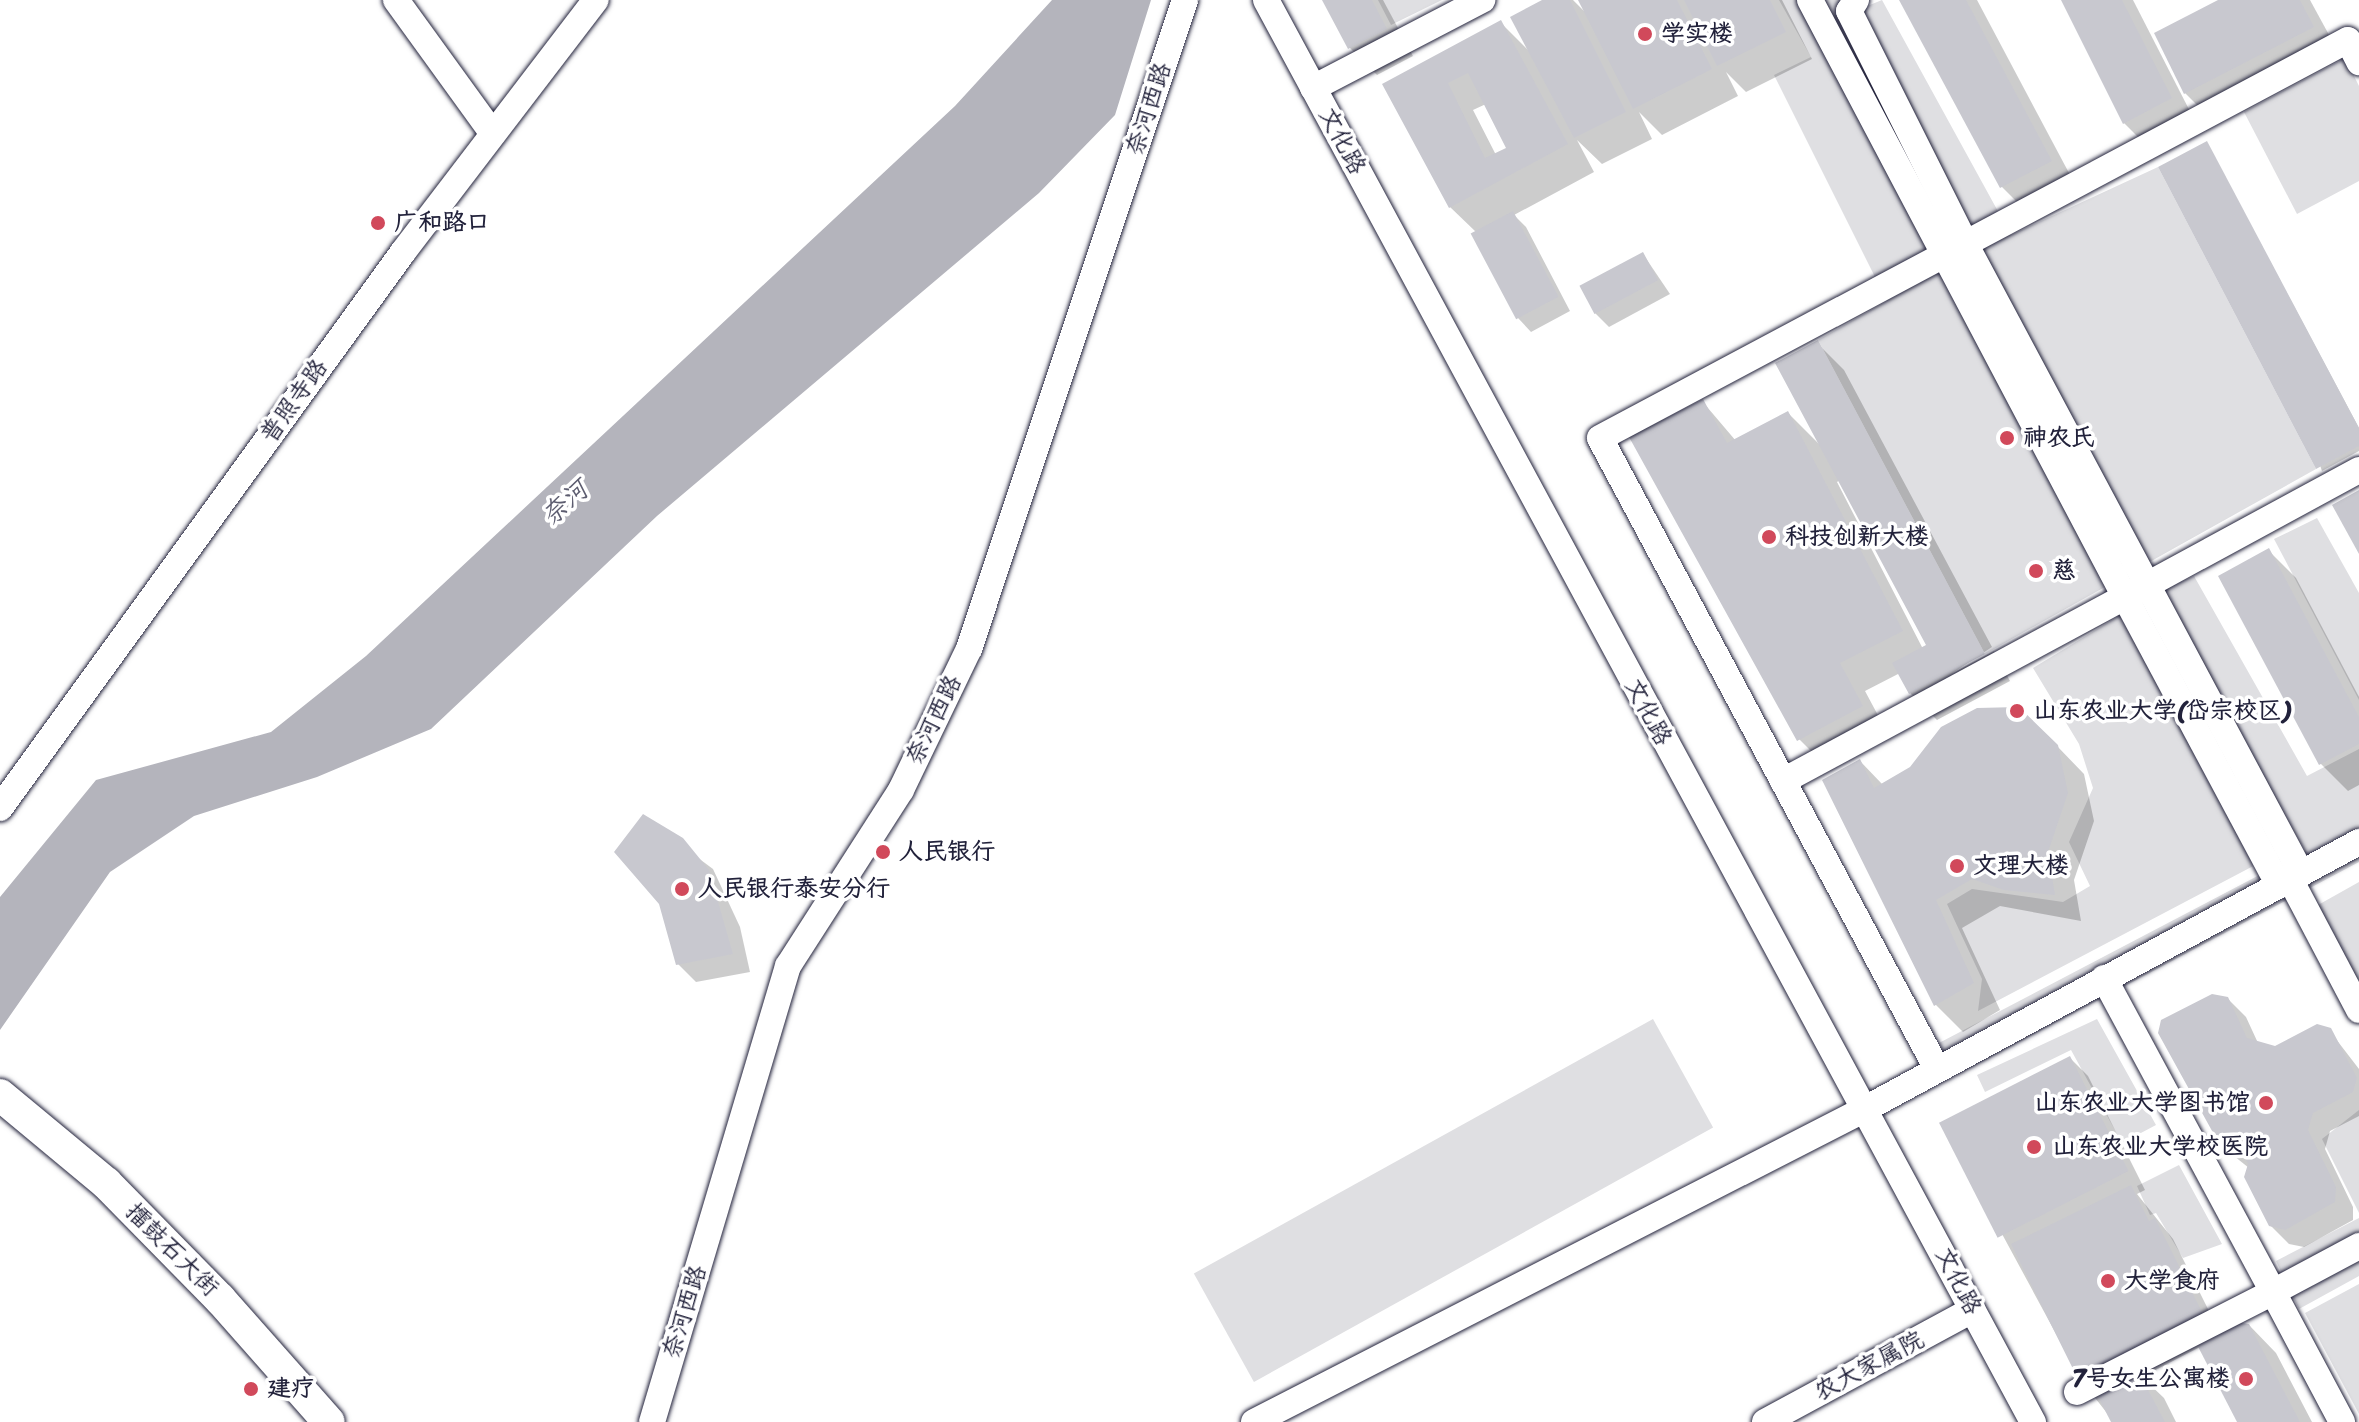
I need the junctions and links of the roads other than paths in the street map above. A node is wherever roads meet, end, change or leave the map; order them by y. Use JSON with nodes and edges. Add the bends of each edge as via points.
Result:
{"nodes":[{"id":1,"x":396,"y":0,"type":"edge"},
{"id":2,"x":596,"y":0,"type":"edge"},
{"id":3,"x":1185,"y":0,"type":"edge"},
{"id":4,"x":1266,"y":0,"type":"edge"},
{"id":5,"x":1482,"y":0,"type":"edge"},
{"id":6,"x":1810,"y":0,"type":"edge"},
{"id":7,"x":1856,"y":0,"type":"edge"},
{"id":8,"x":2359,"y":62,"type":"edge"},
{"id":9,"x":1313,"y":88,"type":"junction"},
{"id":10,"x":493,"y":134,"type":"junction"},
{"id":11,"x":1956,"y":253,"type":"junction"},
{"id":12,"x":2359,"y":470,"type":"edge"},
{"id":13,"x":2136,"y":591,"type":"junction"},
{"id":14,"x":1783,"y":781,"type":"junction"},
{"id":15,"x":0,"y":808,"type":"edge"},
{"id":16,"x":2359,"y":842,"type":"edge"},
{"id":17,"x":2290,"y":879,"type":"junction"},
{"id":18,"x":2104,"y":978,"type":"junction"},
{"id":19,"x":2359,"y":1010,"type":"edge"},
{"id":20,"x":1937,"y":1069,"type":"junction"},
{"id":21,"x":0,"y":1095,"type":"edge"},
{"id":22,"x":1865,"y":1109,"type":"junction"},
{"id":23,"x":2359,"y":1246,"type":"edge"},
{"id":24,"x":2273,"y":1292,"type":"junction"},
{"id":25,"x":1972,"y":1310,"type":"junction"},
{"id":26,"x":2077,"y":1392,"type":"dead end"},
{"id":27,"x":329,"y":1422,"type":"edge"},
{"id":28,"x":652,"y":1422,"type":"edge"},
{"id":29,"x":1254,"y":1422,"type":"edge"},
{"id":30,"x":1765,"y":1422,"type":"edge"},
{"id":31,"x":2033,"y":1422,"type":"edge"},
{"id":32,"x":2342,"y":1422,"type":"edge"}],
"edges":[{"from":1,"to":10,"type":"street"},
{"from":2,"to":10,"type":"street","name":"普照寺路"},
{"from":3,"to":28,"type":"street","name":"奈河西路","via":[[969,649],[901,790],[788,966]]},
{"from":4,"to":9,"type":"street","name":"文化路"},
{"from":5,"to":9,"type":"street"},
{"from":6,"to":11,"type":"street"},
{"from":7,"to":11,"type":"street","via":[[1849,11]]},
{"from":8,"to":11,"type":"street","via":[[2348,40]]},
{"from":9,"to":22,"type":"street","name":"文化路"},
{"from":10,"to":15,"type":"street","name":"普照寺路"},
{"from":11,"to":13,"type":"street"},
{"from":11,"to":14,"type":"street","via":[[1600,438]]},
{"from":12,"to":13,"type":"street"},
{"from":13,"to":14,"type":"street"},
{"from":13,"to":17,"type":"street"},
{"from":14,"to":20,"type":"street"},
{"from":16,"to":17,"type":"street"},
{"from":17,"to":18,"type":"street"},
{"from":17,"to":19,"type":"street"},
{"from":18,"to":20,"type":"street"},
{"from":18,"to":24,"type":"street"},
{"from":20,"to":22,"type":"street"},
{"from":21,"to":27,"type":"main road","name":"擂鼓石大街","via":[[106,1183],[220,1299]]},
{"from":22,"to":25,"type":"street","name":"文化路"},
{"from":22,"to":29,"type":"street"},
{"from":23,"to":24,"type":"street"},
{"from":24,"to":26,"type":"street"},
{"from":24,"to":32,"type":"street"},
{"from":25,"to":30,"type":"street","name":"农大家属院"},
{"from":25,"to":31,"type":"street","name":"文化路"}]}
